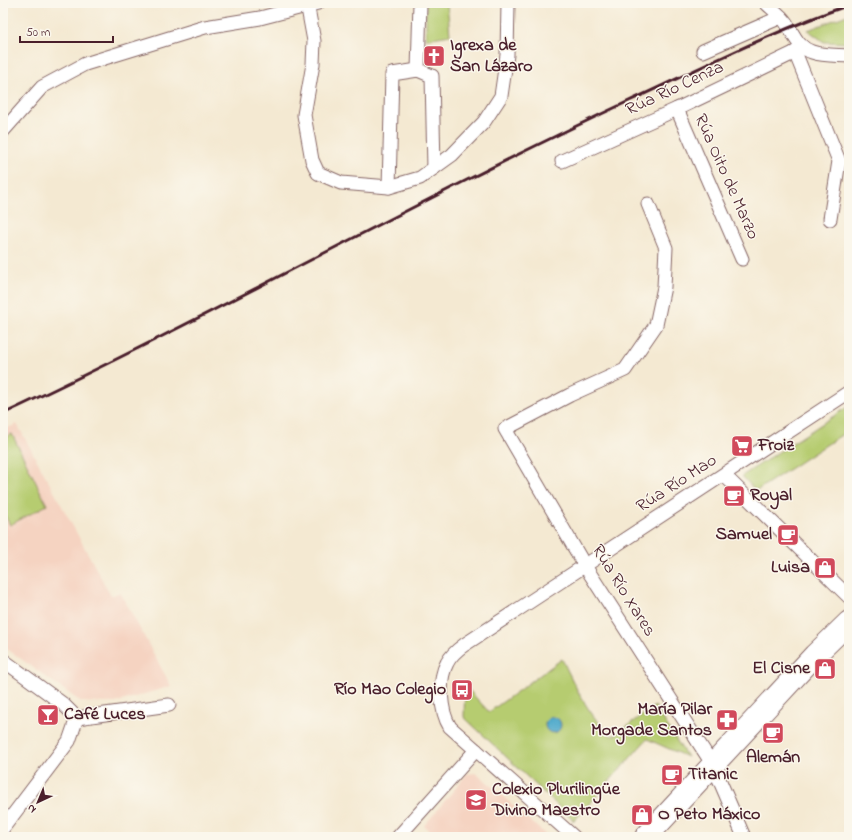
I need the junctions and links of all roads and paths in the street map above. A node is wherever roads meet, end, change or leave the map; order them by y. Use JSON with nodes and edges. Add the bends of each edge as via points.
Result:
{"nodes":[{"id":1,"x":420,"y":3,"type":"edge"},
{"id":2,"x":508,"y":3,"type":"edge"},
{"id":3,"x":766,"y":3,"type":"edge"},
{"id":4,"x":311,"y":4,"type":"edge"},
{"id":5,"x":785,"y":22,"type":"junction"},
{"id":6,"x":800,"y":50,"type":"junction"},
{"id":7,"x":703,"y":51,"type":"dead end"},
{"id":8,"x":849,"y":56,"type":"edge"},
{"id":9,"x":418,"y":70,"type":"junction"},
{"id":10,"x":677,"y":109,"type":"junction"},
{"id":11,"x":3,"y":130,"type":"edge"},
{"id":12,"x":562,"y":161,"type":"dead end"},
{"id":13,"x":434,"y":168,"type":"junction"},
{"id":14,"x":389,"y":187,"type":"junction"},
{"id":15,"x":648,"y":204,"type":"dead end"},
{"id":16,"x":830,"y":219,"type":"dead end"},
{"id":17,"x":742,"y":259,"type":"dead end"},
{"id":18,"x":849,"y":392,"type":"edge"},
{"id":19,"x":724,"y":475,"type":"junction"},
{"id":20,"x":585,"y":566,"type":"junction"},
{"id":21,"x":849,"y":597,"type":"edge"},
{"id":22,"x":849,"y":622,"type":"edge"},
{"id":23,"x":3,"y":660,"type":"edge"},
{"id":24,"x":169,"y":705,"type":"dead end"},
{"id":25,"x":77,"y":718,"type":"junction"},
{"id":26,"x":476,"y":750,"type":"junction"},
{"id":27,"x":713,"y":765,"type":"junction"},
{"id":28,"x":3,"y":828,"type":"edge"},
{"id":29,"x":398,"y":837,"type":"edge"},
{"id":30,"x":574,"y":837,"type":"edge"},
{"id":31,"x":646,"y":837,"type":"edge"},
{"id":32,"x":744,"y":837,"type":"edge"}],
"edges":[{"from":1,"to":9,"type":"street"},
{"from":2,"to":13,"type":"street","via":[[507,55],[501,96],[484,122],[452,156]]},
{"from":3,"to":5,"type":"street"},
{"from":4,"to":11,"type":"street","via":[[260,18],[204,27],[85,64],[42,87]]},
{"from":4,"to":14,"type":"street","via":[[313,64],[304,115],[312,160],[318,173],[341,184]]},
{"from":5,"to":6,"type":"street"},
{"from":5,"to":7,"type":"street"},
{"from":6,"to":8,"type":"street"},
{"from":6,"to":10,"type":"street","name":"Rúa Río Cenza"},
{"from":6,"to":16,"type":"street","via":[[839,161]]},
{"from":9,"to":13,"type":"street","via":[[432,76]]},
{"from":9,"to":14,"type":"street","via":[[392,74]]},
{"from":10,"to":12,"type":"street","name":"Rúa Río Cenza"},
{"from":10,"to":17,"type":"street","name":"Rúa Oito de Marzo"},
{"from":13,"to":14,"type":"street","via":[[420,178]]},
{"from":15,"to":20,"type":"street","name":"Rúa Río Xares","via":[[666,248],[664,287],[656,325],[626,370],[570,395],[505,429]]},
{"from":18,"to":19,"type":"street","name":"Rúa Río Mao"},
{"from":19,"to":20,"type":"street","name":"Rúa Río Mao"},
{"from":19,"to":21,"type":"street"},
{"from":20,"to":26,"type":"street","name":"Rúa Río Mao","via":[[464,645],[449,660],[444,671],[442,694],[445,719],[457,734]]},
{"from":20,"to":27,"type":"street","name":"Rúa Río Xares"},
{"from":22,"to":27,"type":"highway"},
{"from":23,"to":25,"type":"street","via":[[63,704]]},
{"from":24,"to":25,"type":"street"},
{"from":25,"to":28,"type":"street","via":[[68,741]]},
{"from":26,"to":29,"type":"street"},
{"from":26,"to":30,"type":"street","name":"Rúa Río Mao"},
{"from":27,"to":31,"type":"highway"},
{"from":27,"to":32,"type":"street","name":"Rúa Río Xares"}]}
